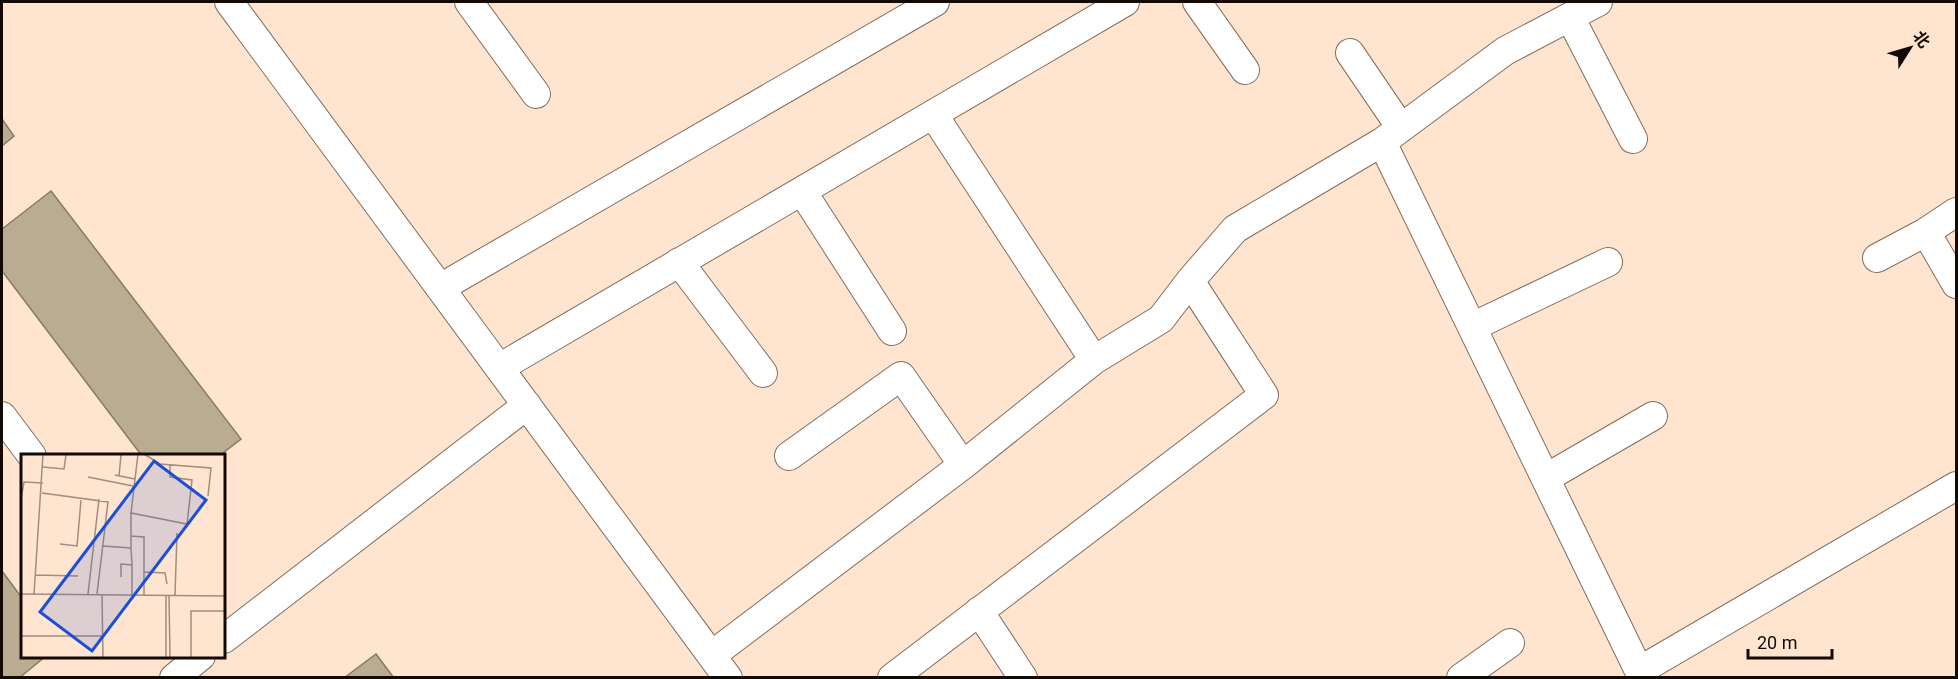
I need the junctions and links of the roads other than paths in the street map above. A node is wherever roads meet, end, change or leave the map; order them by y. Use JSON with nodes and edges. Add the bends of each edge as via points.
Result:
{"nodes":[{"id":1,"x":229,"y":2,"type":"edge"},
{"id":2,"x":469,"y":2,"type":"edge"},
{"id":3,"x":935,"y":2,"type":"edge"},
{"id":4,"x":1125,"y":2,"type":"edge"},
{"id":5,"x":1197,"y":2,"type":"edge"},
{"id":6,"x":1598,"y":2,"type":"edge"},
{"id":7,"x":1570,"y":16,"type":"junction"},
{"id":8,"x":1350,"y":53,"type":"dead end"},
{"id":9,"x":1245,"y":70,"type":"dead end"},
{"id":10,"x":536,"y":94,"type":"dead end"},
{"id":11,"x":933,"y":114,"type":"junction"},
{"id":12,"x":1392,"y":135,"type":"junction"},
{"id":13,"x":1633,"y":139,"type":"dead end"},
{"id":14,"x":802,"y":191,"type":"junction"},
{"id":15,"x":1956,"y":212,"type":"edge"},
{"id":16,"x":1926,"y":232,"type":"junction"},
{"id":17,"x":1877,"y":258,"type":"dead end"},
{"id":18,"x":679,"y":262,"type":"junction"},
{"id":19,"x":1608,"y":262,"type":"dead end"},
{"id":20,"x":1190,"y":281,"type":"junction"},
{"id":21,"x":1956,"y":284,"type":"edge"},
{"id":22,"x":440,"y":288,"type":"junction"},
{"id":23,"x":1472,"y":327,"type":"junction"},
{"id":24,"x":892,"y":331,"type":"dead end"},
{"id":25,"x":1094,"y":360,"type":"junction"},
{"id":26,"x":500,"y":368,"type":"junction"},
{"id":27,"x":763,"y":373,"type":"dead end"},
{"id":28,"x":527,"y":405,"type":"junction"},
{"id":29,"x":2,"y":416,"type":"edge"},
{"id":30,"x":1653,"y":416,"type":"dead end"},
{"id":31,"x":30,"y":454,"type":"edge"},
{"id":32,"x":789,"y":456,"type":"dead end"},
{"id":33,"x":963,"y":465,"type":"junction"},
{"id":34,"x":1546,"y":478,"type":"junction"},
{"id":35,"x":1956,"y":486,"type":"edge"},
{"id":36,"x":979,"y":611,"type":"junction"},
{"id":37,"x":225,"y":638,"type":"edge"},
{"id":38,"x":1510,"y":644,"type":"dead end"},
{"id":39,"x":712,"y":655,"type":"junction"},
{"id":40,"x":728,"y":678,"type":"edge"},
{"id":41,"x":891,"y":678,"type":"edge"},
{"id":42,"x":1023,"y":678,"type":"edge"},
{"id":43,"x":1461,"y":678,"type":"edge"}],
"edges":[{"from":1,"to":22,"type":"street"},
{"from":2,"to":10,"type":"street"},
{"from":3,"to":22,"type":"street"},
{"from":4,"to":11,"type":"street"},
{"from":5,"to":9,"type":"street"},
{"from":6,"to":7,"type":"street"},
{"from":7,"to":12,"type":"street","via":[[1505,51]]},
{"from":7,"to":13,"type":"street"},
{"from":8,"to":12,"type":"street"},
{"from":11,"to":14,"type":"street"},
{"from":11,"to":25,"type":"street"},
{"from":12,"to":20,"type":"street","via":[[1235,229]]},
{"from":12,"to":23,"type":"street"},
{"from":14,"to":18,"type":"street"},
{"from":14,"to":24,"type":"street"},
{"from":15,"to":16,"type":"street"},
{"from":16,"to":17,"type":"street"},
{"from":16,"to":21,"type":"street"},
{"from":18,"to":26,"type":"street"},
{"from":18,"to":27,"type":"street"},
{"from":19,"to":23,"type":"street"},
{"from":20,"to":25,"type":"street","via":[[1161,319]]},
{"from":20,"to":36,"type":"street","via":[[1264,394]]},
{"from":22,"to":26,"type":"street"},
{"from":23,"to":34,"type":"street"},
{"from":25,"to":33,"type":"street"},
{"from":26,"to":28,"type":"street"},
{"from":28,"to":37,"type":"street"},
{"from":28,"to":39,"type":"street"},
{"from":29,"to":31,"type":"street"},
{"from":30,"to":34,"type":"street"},
{"from":32,"to":33,"type":"street","via":[[901,376]]},
{"from":33,"to":39,"type":"street"},
{"from":34,"to":35,"type":"street","via":[[1640,671]]},
{"from":36,"to":41,"type":"street"},
{"from":36,"to":42,"type":"street"},
{"from":38,"to":43,"type":"street"},
{"from":39,"to":40,"type":"street"}]}
